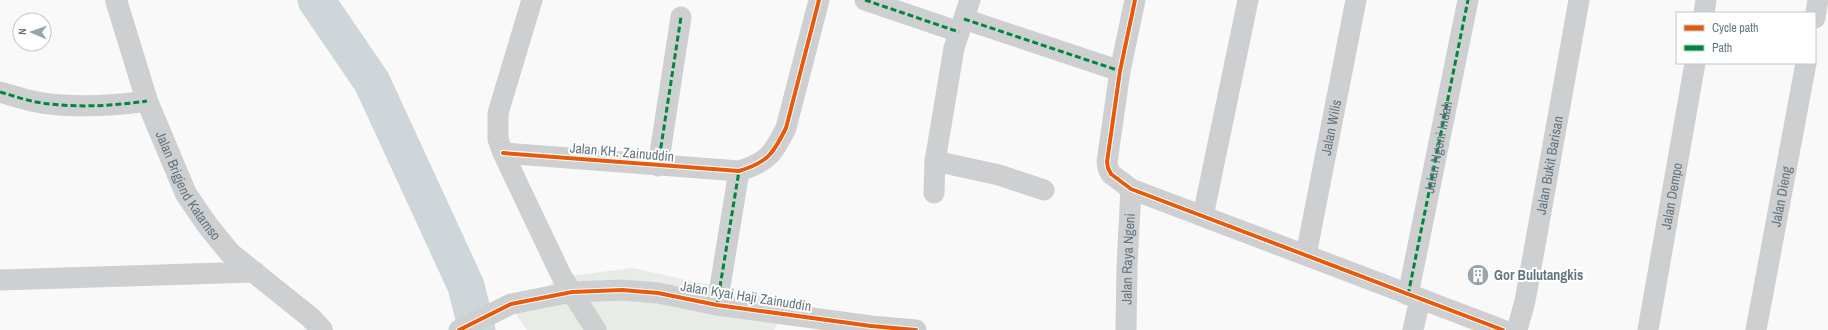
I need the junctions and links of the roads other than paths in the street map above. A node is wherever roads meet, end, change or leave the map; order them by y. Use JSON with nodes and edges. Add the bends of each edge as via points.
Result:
{"nodes":[{"id":1,"x":116,"y":0,"type":"edge"},
{"id":2,"x":532,"y":0,"type":"edge"},
{"id":3,"x":819,"y":0,"type":"edge"},
{"id":4,"x":865,"y":0,"type":"edge"},
{"id":5,"x":1135,"y":0,"type":"edge"},
{"id":6,"x":1248,"y":0,"type":"edge"},
{"id":7,"x":1356,"y":0,"type":"edge"},
{"id":8,"x":1468,"y":0,"type":"edge"},
{"id":9,"x":1579,"y":0,"type":"edge"},
{"id":10,"x":1706,"y":0,"type":"edge"},
{"id":11,"x":1818,"y":0,"type":"edge"},
{"id":12,"x":1704,"y":12,"type":"edge"},
{"id":13,"x":1816,"y":12,"type":"edge"},
{"id":14,"x":681,"y":16,"type":"dead end"},
{"id":15,"x":964,"y":17,"type":"edge"},
{"id":16,"x":1695,"y":64,"type":"edge"},
{"id":17,"x":1806,"y":64,"type":"edge"},
{"id":18,"x":1120,"y":71,"type":"junction"},
{"id":19,"x":0,"y":92,"type":"edge"},
{"id":20,"x":147,"y":101,"type":"junction"},
{"id":21,"x":502,"y":153,"type":"junction"},
{"id":22,"x":935,"y":161,"type":"junction"},
{"id":23,"x":658,"y":166,"type":"junction"},
{"id":24,"x":739,"y":172,"type":"junction"},
{"id":25,"x":1131,"y":189,"type":"junction"},
{"id":26,"x":1044,"y":190,"type":"dead end"},
{"id":27,"x":934,"y":193,"type":"dead end"},
{"id":28,"x":1203,"y":216,"type":"junction"},
{"id":29,"x":1306,"y":255,"type":"junction"},
{"id":30,"x":255,"y":272,"type":"junction"},
{"id":31,"x":0,"y":280,"type":"edge"},
{"id":32,"x":572,"y":292,"type":"junction"},
{"id":33,"x":1414,"y":297,"type":"junction"},
{"id":34,"x":717,"y":304,"type":"junction"},
{"id":35,"x":322,"y":330,"type":"edge"},
{"id":36,"x":459,"y":330,"type":"edge"},
{"id":37,"x":596,"y":330,"type":"edge"},
{"id":38,"x":916,"y":330,"type":"edge"},
{"id":39,"x":1126,"y":330,"type":"edge"},
{"id":40,"x":1413,"y":330,"type":"edge"},
{"id":41,"x":1502,"y":330,"type":"edge"},
{"id":42,"x":1518,"y":330,"type":"edge"},
{"id":43,"x":1648,"y":330,"type":"edge"},
{"id":44,"x":1756,"y":330,"type":"edge"}],
"edges":[{"from":1,"to":20,"type":"street","name":"Jalan Brigjend Katamso"},
{"from":2,"to":21,"type":"street","via":[[498,113],[498,138]]},
{"from":3,"to":24,"type":"street","via":[[786,128],[777,147],[768,157],[757,165]]},
{"from":4,"to":15,"type":"street"},
{"from":5,"to":18,"type":"street"},
{"from":6,"to":28,"type":"street"},
{"from":7,"to":29,"type":"street","name":"Jalan Wilis"},
{"from":8,"to":33,"type":"street","name":"Jalan Ngeni Indah"},
{"from":9,"to":42,"type":"street","name":"Jalan Bukit Barisan"},
{"from":10,"to":12,"type":"street"},
{"from":11,"to":13,"type":"street"},
{"from":14,"to":23,"type":"street"},
{"from":15,"to":18,"type":"street"},
{"from":15,"to":22,"type":"street","via":[[954,48]]},
{"from":16,"to":43,"type":"street","name":"Jalan Dempo"},
{"from":17,"to":44,"type":"street","name":"Jalan Dieng"},
{"from":18,"to":25,"type":"street","via":[[1107,162],[1111,174]]},
{"from":19,"to":20,"type":"street","via":[[42,103],[84,106],[112,106]]},
{"from":20,"to":30,"type":"street","name":"Jalan Brigjend Katamso","via":[[186,194],[230,253]]},
{"from":21,"to":23,"type":"street","name":"Jalan KH. Zainuddin"},
{"from":21,"to":32,"type":"street","via":[[562,277]]},
{"from":22,"to":26,"type":"street","via":[[999,175]]},
{"from":22,"to":27,"type":"street"},
{"from":23,"to":24,"type":"street","name":"Jalan KH. Zainuddin"},
{"from":24,"to":34,"type":"street"},
{"from":25,"to":28,"type":"street"},
{"from":25,"to":39,"type":"street","name":"Jalan Raya Ngeni"},
{"from":28,"to":29,"type":"street"},
{"from":29,"to":33,"type":"street"},
{"from":30,"to":31,"type":"street"},
{"from":30,"to":35,"type":"street","name":"Jalan Brigjend Katamso"},
{"from":32,"to":34,"type":"street","name":"Jalan Kyai Haji Zainuddin","via":[[638,290]]},
{"from":32,"to":36,"type":"street","name":"Jalan Kyai Haji Zainuddin","via":[[511,304]]},
{"from":32,"to":37,"type":"street"},
{"from":33,"to":40,"type":"street","name":"Jalan Ngeni Indah"},
{"from":33,"to":41,"type":"street"},
{"from":34,"to":38,"type":"street","name":"Jalan Kyai Haji Zainuddin"}]}
